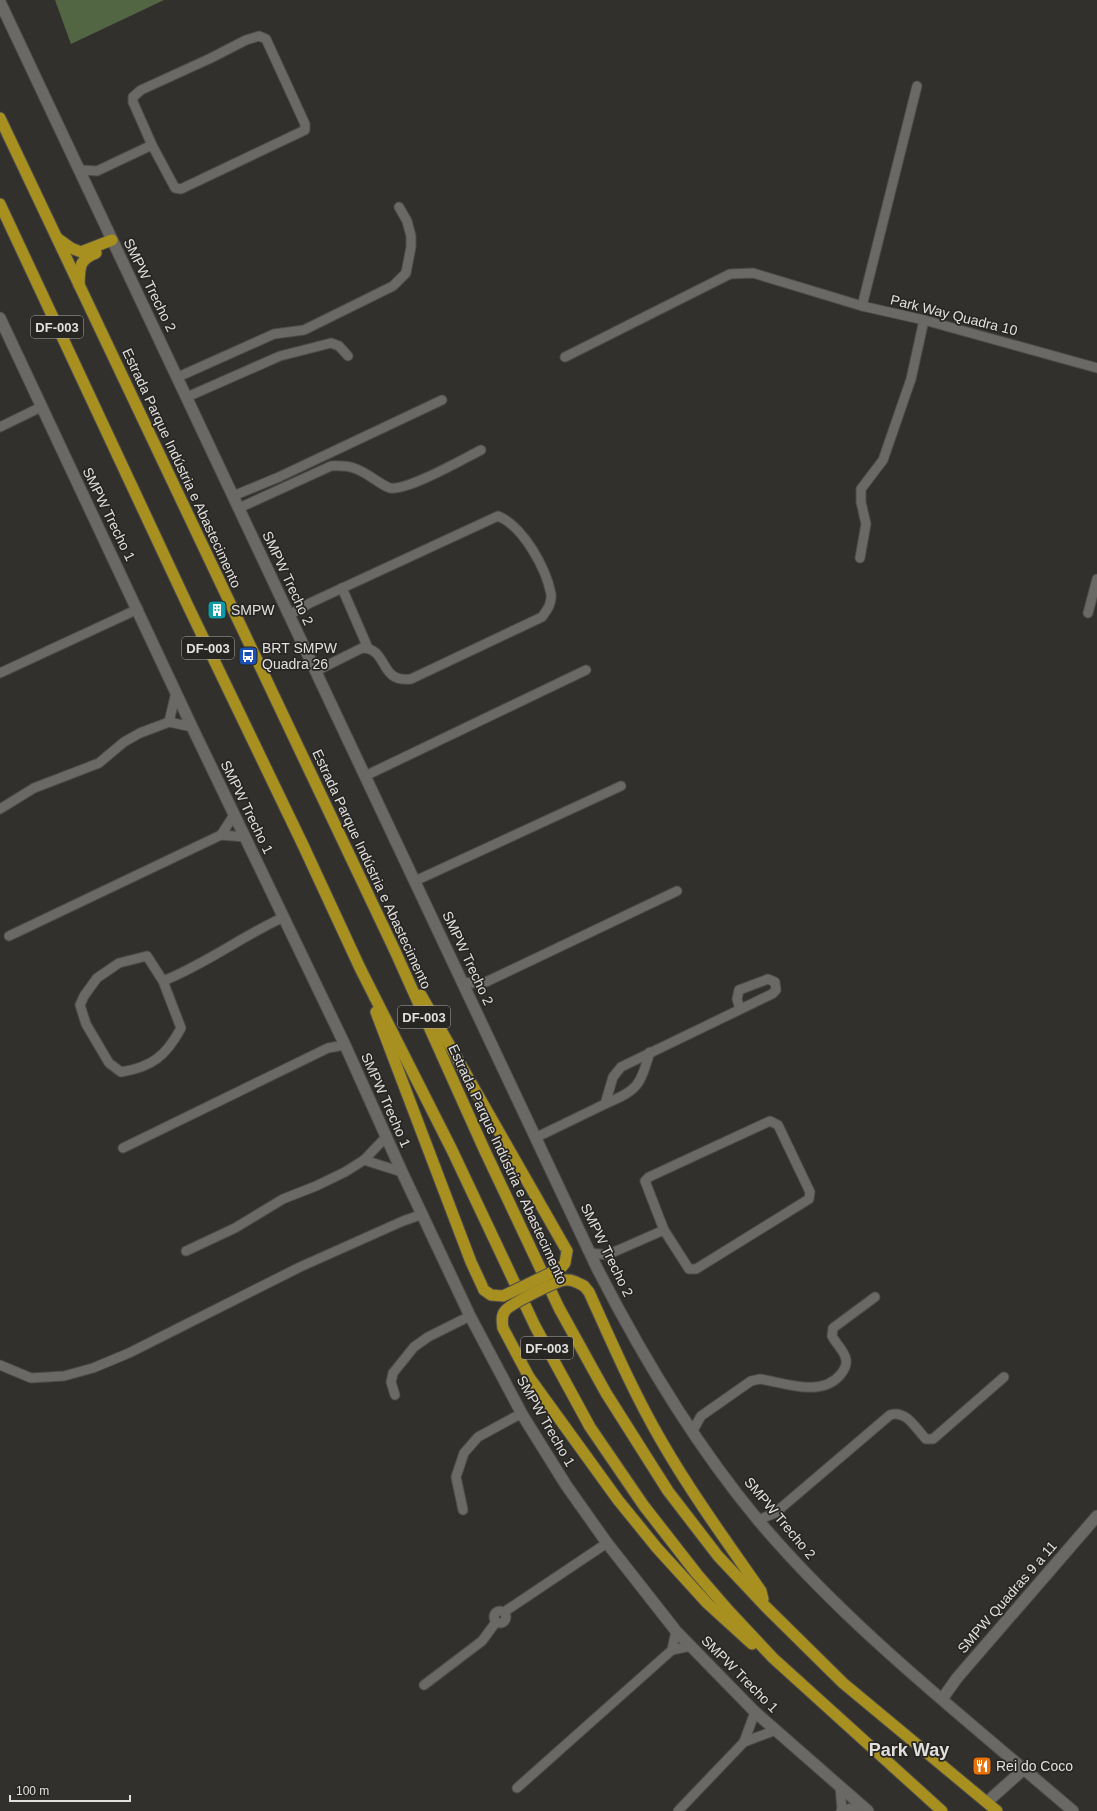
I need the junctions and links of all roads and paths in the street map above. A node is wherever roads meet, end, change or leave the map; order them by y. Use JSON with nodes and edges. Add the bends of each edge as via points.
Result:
{"nodes":[{"id":1,"x":0,"y":2,"type":"edge"},
{"id":2,"x":917,"y":86,"type":"dead end"},
{"id":3,"x":0,"y":118,"type":"edge"},
{"id":4,"x":152,"y":145,"type":"junction"},
{"id":5,"x":81,"y":170,"type":"junction"},
{"id":6,"x":97,"y":171,"type":"junction"},
{"id":7,"x":87,"y":183,"type":"junction"},
{"id":8,"x":0,"y":204,"type":"edge"},
{"id":9,"x":399,"y":207,"type":"dead end"},
{"id":10,"x":55,"y":237,"type":"junction"},
{"id":11,"x":113,"y":243,"type":"junction"},
{"id":12,"x":79,"y":286,"type":"junction"},
{"id":13,"x":862,"y":306,"type":"junction"},
{"id":14,"x":0,"y":318,"type":"edge"},
{"id":15,"x":924,"y":320,"type":"junction"},
{"id":16,"x":348,"y":356,"type":"dead end"},
{"id":17,"x":565,"y":356,"type":"dead end"},
{"id":18,"x":1097,"y":368,"type":"edge"},
{"id":19,"x":178,"y":377,"type":"junction"},
{"id":20,"x":187,"y":397,"type":"junction"},
{"id":21,"x":442,"y":400,"type":"dead end"},
{"id":22,"x":41,"y":407,"type":"junction"},
{"id":23,"x":0,"y":427,"type":"edge"},
{"id":24,"x":481,"y":450,"type":"dead end"},
{"id":25,"x":233,"y":496,"type":"junction"},
{"id":26,"x":238,"y":508,"type":"junction"},
{"id":27,"x":860,"y":558,"type":"dead end"},
{"id":28,"x":1097,"y":579,"type":"edge"},
{"id":29,"x":342,"y":588,"type":"junction"},
{"id":30,"x":138,"y":609,"type":"junction"},
{"id":31,"x":1088,"y":613,"type":"dead end"},
{"id":32,"x":289,"y":615,"type":"junction"},
{"id":33,"x":368,"y":648,"type":"junction"},
{"id":34,"x":586,"y":670,"type":"dead end"},
{"id":35,"x":316,"y":671,"type":"junction"},
{"id":36,"x":0,"y":674,"type":"edge"},
{"id":37,"x":176,"y":692,"type":"junction"},
{"id":38,"x":169,"y":722,"type":"junction"},
{"id":39,"x":192,"y":727,"type":"junction"},
{"id":40,"x":365,"y":776,"type":"junction"},
{"id":41,"x":621,"y":786,"type":"dead end"},
{"id":42,"x":0,"y":809,"type":"edge"},
{"id":43,"x":234,"y":815,"type":"junction"},
{"id":44,"x":221,"y":835,"type":"junction"},
{"id":45,"x":245,"y":837,"type":"junction"},
{"id":46,"x":415,"y":881,"type":"junction"},
{"id":47,"x":677,"y":891,"type":"dead end"},
{"id":48,"x":284,"y":917,"type":"junction"},
{"id":49,"x":9,"y":936,"type":"dead end"},
{"id":50,"x":395,"y":951,"type":"junction"},
{"id":51,"x":360,"y":968,"type":"junction"},
{"id":52,"x":163,"y":981,"type":"junction"},
{"id":53,"x":463,"y":982,"type":"junction"},
{"id":54,"x":480,"y":984,"type":"junction"},
{"id":55,"x":470,"y":998,"type":"junction"},
{"id":56,"x":740,"y":1009,"type":"dead end"},
{"id":57,"x":340,"y":1034,"type":"junction"},
{"id":58,"x":345,"y":1045,"type":"junction"},
{"id":59,"x":328,"y":1048,"type":"junction"},
{"id":60,"x":650,"y":1052,"type":"junction"},
{"id":61,"x":605,"y":1104,"type":"junction"},
{"id":62,"x":387,"y":1136,"type":"junction"},
{"id":63,"x":537,"y":1137,"type":"junction"},
{"id":64,"x":123,"y":1148,"type":"dead end"},
{"id":65,"x":364,"y":1160,"type":"junction"},
{"id":66,"x":402,"y":1172,"type":"junction"},
{"id":67,"x":423,"y":1214,"type":"junction"},
{"id":68,"x":664,"y":1230,"type":"junction"},
{"id":69,"x":186,"y":1251,"type":"dead end"},
{"id":70,"x":591,"y":1253,"type":"junction"},
{"id":71,"x":607,"y":1255,"type":"junction"},
{"id":72,"x":598,"y":1268,"type":"junction"},
{"id":73,"x":875,"y":1298,"type":"dead end"},
{"id":74,"x":470,"y":1316,"type":"junction"},
{"id":75,"x":0,"y":1365,"type":"edge"},
{"id":76,"x":1004,"y":1377,"type":"dead end"},
{"id":77,"x":395,"y":1395,"type":"dead end"},
{"id":78,"x":522,"y":1413,"type":"junction"},
{"id":79,"x":701,"y":1416,"type":"junction"},
{"id":80,"x":682,"y":1418,"type":"junction"},
{"id":81,"x":692,"y":1432,"type":"junction"},
{"id":82,"x":463,"y":1510,"type":"dead end"},
{"id":83,"x":775,"y":1513,"type":"junction"},
{"id":84,"x":1097,"y":1516,"type":"edge"},
{"id":85,"x":758,"y":1520,"type":"junction"},
{"id":86,"x":768,"y":1531,"type":"junction"},
{"id":87,"x":607,"y":1543,"type":"junction"},
{"id":88,"x":766,"y":1607,"type":"junction"},
{"id":89,"x":676,"y":1631,"type":"junction"},
{"id":90,"x":691,"y":1646,"type":"junction"},
{"id":91,"x":672,"y":1650,"type":"junction"},
{"id":92,"x":773,"y":1658,"type":"junction"},
{"id":93,"x":424,"y":1684,"type":"dead end"},
{"id":94,"x":942,"y":1699,"type":"junction"},
{"id":95,"x":755,"y":1712,"type":"junction"},
{"id":96,"x":776,"y":1730,"type":"junction"},
{"id":97,"x":744,"y":1742,"type":"junction"},
{"id":98,"x":1024,"y":1769,"type":"junction"},
{"id":99,"x":840,"y":1786,"type":"junction"},
{"id":100,"x":517,"y":1788,"type":"dead end"},
{"id":101,"x":987,"y":1802,"type":"junction"},
{"id":102,"x":842,"y":1810,"type":"edge"},
{"id":103,"x":678,"y":1811,"type":"edge"},
{"id":104,"x":868,"y":1811,"type":"edge"},
{"id":105,"x":942,"y":1811,"type":"edge"},
{"id":106,"x":997,"y":1811,"type":"edge"},
{"id":107,"x":1073,"y":1811,"type":"edge"}],
"edges":[{"from":1,"to":5,"type":"street","name":"SMPW Trecho 2"},
{"from":2,"to":13,"type":"street"},
{"from":3,"to":10,"type":"highway","name":"Estrada Parque Indústria e Abastecimento","number":"DF-003"},
{"from":4,"to":4,"type":"street","via":[[173,186],[181,189],[303,133],[306,124],[265,38],[259,36],[246,40],[136,94],[133,102]]},
{"from":4,"to":6,"type":"street"},
{"from":5,"to":6,"type":"street"},
{"from":5,"to":7,"type":"street","name":"SMPW Trecho 2"},
{"from":6,"to":7,"type":"street"},
{"from":7,"to":11,"type":"street","name":"SMPW Trecho 2"},
{"from":8,"to":51,"type":"highway","number":"DF-003"},
{"from":9,"to":19,"type":"street","via":[[407,221],[411,247],[406,273],[393,286],[304,330],[274,334]]},
{"from":10,"to":11,"type":"highway","via":[[81,252]]},
{"from":10,"to":12,"type":"highway","name":"Estrada Parque Indústria e Abastecimento","number":"DF-003"},
{"from":11,"to":12,"type":"highway","via":[[84,259]]},
{"from":11,"to":19,"type":"street","name":"SMPW Trecho 2"},
{"from":12,"to":50,"type":"highway","name":"Estrada Parque Indústria e Abastecimento","number":"DF-003"},
{"from":13,"to":15,"type":"street","name":"Park Way Quadra 10"},
{"from":13,"to":17,"type":"street","name":"Park Way Quadra 10","via":[[753,273],[730,274]]},
{"from":14,"to":22,"type":"street","name":"SMPW Trecho 1"},
{"from":15,"to":18,"type":"street","name":"Park Way Quadra 10"},
{"from":15,"to":27,"type":"street","via":[[909,385],[883,460],[861,489],[866,524]]},
{"from":16,"to":20,"type":"street","via":[[339,346],[331,343],[280,356]]},
{"from":19,"to":20,"type":"street","name":"SMPW Trecho 2"},
{"from":20,"to":25,"type":"street","name":"SMPW Trecho 2"},
{"from":21,"to":25,"type":"street"},
{"from":22,"to":23,"type":"street"},
{"from":22,"to":30,"type":"street","name":"SMPW Trecho 1"},
{"from":24,"to":26,"type":"street","via":[[398,488],[384,485],[358,468],[346,465],[331,466]]},
{"from":25,"to":26,"type":"street","name":"SMPW Trecho 2"},
{"from":26,"to":32,"type":"street","name":"SMPW Trecho 2"},
{"from":28,"to":31,"type":"street"},
{"from":29,"to":32,"type":"street"},
{"from":29,"to":33,"type":"street"},
{"from":29,"to":33,"type":"street","via":[[498,516],[506,519],[517,529],[538,560],[551,595],[550,607],[542,617],[411,679],[402,680],[389,675],[379,656]]},
{"from":30,"to":36,"type":"street"},
{"from":30,"to":37,"type":"street","name":"SMPW Trecho 1"},
{"from":32,"to":35,"type":"street","name":"SMPW Trecho 2"},
{"from":33,"to":35,"type":"street","via":[[362,648]]},
{"from":34,"to":40,"type":"street"},
{"from":35,"to":40,"type":"street","name":"SMPW Trecho 2"},
{"from":37,"to":38,"type":"street"},
{"from":37,"to":39,"type":"street","name":"SMPW Trecho 1"},
{"from":38,"to":39,"type":"street"},
{"from":38,"to":42,"type":"street","via":[[124,742],[99,763],[34,788]]},
{"from":39,"to":43,"type":"street","name":"SMPW Trecho 1"},
{"from":40,"to":46,"type":"street","name":"SMPW Trecho 2"},
{"from":41,"to":46,"type":"street"},
{"from":43,"to":44,"type":"street"},
{"from":43,"to":45,"type":"street","name":"SMPW Trecho 1"},
{"from":44,"to":45,"type":"street"},
{"from":44,"to":49,"type":"street"},
{"from":45,"to":48,"type":"street","name":"SMPW Trecho 1"},
{"from":46,"to":53,"type":"street","name":"SMPW Trecho 2"},
{"from":47,"to":54,"type":"street"},
{"from":48,"to":52,"type":"street","via":[[188,971]]},
{"from":48,"to":57,"type":"street","name":"SMPW Trecho 1"},
{"from":50,"to":51,"type":"highway","bridge":true,"via":[[568,1251],[561,1268],[503,1296],[497,1297],[484,1290],[471,1262]]},
{"from":50,"to":88,"type":"highway","name":"Estrada Parque Indústria e Abastecimento","number":"DF-003","via":[[558,1308],[606,1393],[668,1491],[718,1556]]},
{"from":51,"to":92,"type":"highway","number":"DF-003","via":[[452,1150],[535,1326],[590,1427],[644,1506],[697,1574]]},
{"from":52,"to":52,"type":"street","via":[[147,956],[119,963],[97,978],[84,996],[80,1005],[86,1024],[109,1063],[121,1072],[141,1068],[158,1058],[171,1046],[181,1028]]},
{"from":53,"to":54,"type":"street"},
{"from":53,"to":55,"type":"street","name":"SMPW Trecho 2"},
{"from":54,"to":55,"type":"street"},
{"from":55,"to":63,"type":"street","name":"SMPW Trecho 2"},
{"from":56,"to":60,"type":"street"},
{"from":57,"to":58,"type":"street","name":"SMPW Trecho 1"},
{"from":57,"to":59,"type":"street"},
{"from":58,"to":59,"type":"street"},
{"from":58,"to":62,"type":"street","name":"SMPW Trecho 1"},
{"from":59,"to":64,"type":"street"},
{"from":60,"to":61,"type":"street","via":[[617,1070]]},
{"from":60,"to":61,"type":"street","via":[[639,1084],[626,1095]]},
{"from":61,"to":63,"type":"street"},
{"from":62,"to":65,"type":"street"},
{"from":62,"to":66,"type":"street","name":"SMPW Trecho 1"},
{"from":63,"to":70,"type":"street","name":"SMPW Trecho 2"},
{"from":65,"to":66,"type":"street"},
{"from":65,"to":69,"type":"street","via":[[316,1186],[283,1199],[235,1228]]},
{"from":66,"to":67,"type":"street","name":"SMPW Trecho 1"},
{"from":67,"to":74,"type":"street","name":"SMPW Trecho 1"},
{"from":67,"to":75,"type":"street","via":[[300,1267],[129,1353],[93,1368],[64,1376],[31,1378]]},
{"from":68,"to":68,"type":"street","via":[[686,1267],[692,1270],[806,1202],[810,1192],[776,1123],[770,1121],[647,1178],[645,1183]]},
{"from":68,"to":71,"type":"street"},
{"from":70,"to":71,"type":"street"},
{"from":70,"to":72,"type":"street","name":"SMPW Trecho 2"},
{"from":71,"to":72,"type":"street"},
{"from":72,"to":80,"type":"street","name":"SMPW Trecho 2","via":[[627,1326]]},
{"from":73,"to":79,"type":"street","via":[[833,1328],[832,1336],[846,1359],[845,1367],[837,1378],[818,1388],[760,1379],[752,1381]]},
{"from":74,"to":77,"type":"street","via":[[414,1347],[393,1373],[390,1382]]},
{"from":74,"to":78,"type":"street","name":"SMPW Trecho 1"},
{"from":76,"to":83,"type":"street","via":[[933,1439],[926,1439],[904,1416],[895,1413],[890,1415]]},
{"from":78,"to":82,"type":"street","via":[[478,1436],[464,1453],[456,1477]]},
{"from":78,"to":87,"type":"street","name":"SMPW Trecho 1","via":[[566,1486]]},
{"from":79,"to":80,"type":"street"},
{"from":79,"to":81,"type":"street"},
{"from":80,"to":81,"type":"street","name":"SMPW Trecho 2"},
{"from":81,"to":85,"type":"street","name":"SMPW Trecho 2"},
{"from":83,"to":85,"type":"street"},
{"from":83,"to":86,"type":"street"},
{"from":84,"to":94,"type":"street","name":"SMPW Quadras 9 a 11","via":[[957,1678]]},
{"from":85,"to":86,"type":"street","name":"SMPW Trecho 2"},
{"from":86,"to":94,"type":"street","name":"SMPW Trecho 2","via":[[860,1627]]},
{"from":87,"to":89,"type":"street","name":"SMPW Trecho 1"},
{"from":87,"to":93,"type":"street","via":[[504,1612],[505,1621],[496,1622],[482,1641]]},
{"from":88,"to":92,"type":"highway","bridge":true,"via":[[761,1591],[712,1522],[661,1441],[584,1286],[574,1280],[562,1280],[506,1309],[502,1316],[503,1328],[529,1377],[618,1500],[657,1548],[728,1624]]},
{"from":88,"to":101,"type":"highway","name":"Estrada Parque Indústria e Abastecimento","number":"DF-003","via":[[843,1683]]},
{"from":89,"to":90,"type":"street","name":"SMPW Trecho 1"},
{"from":89,"to":91,"type":"street"},
{"from":90,"to":91,"type":"street"},
{"from":90,"to":95,"type":"street","name":"SMPW Trecho 1"},
{"from":91,"to":100,"type":"street"},
{"from":92,"to":105,"type":"highway","number":"DF-003"},
{"from":94,"to":98,"type":"street","name":"SMPW Trecho 2"},
{"from":95,"to":96,"type":"street","name":"SMPW Trecho 1"},
{"from":95,"to":97,"type":"street"},
{"from":96,"to":97,"type":"street"},
{"from":96,"to":99,"type":"street","name":"SMPW Trecho 1"},
{"from":97,"to":103,"type":"street"},
{"from":98,"to":101,"type":"street"},
{"from":98,"to":107,"type":"street","name":"SMPW Trecho 2"},
{"from":99,"to":102,"type":"street"},
{"from":99,"to":104,"type":"street","name":"SMPW Trecho 1"},
{"from":101,"to":106,"type":"highway","name":"Estrada Parque Indústria e Abastecimento","number":"DF-003"},
{"from":102,"to":104,"type":"street","via":[[851,1808]]}]}
